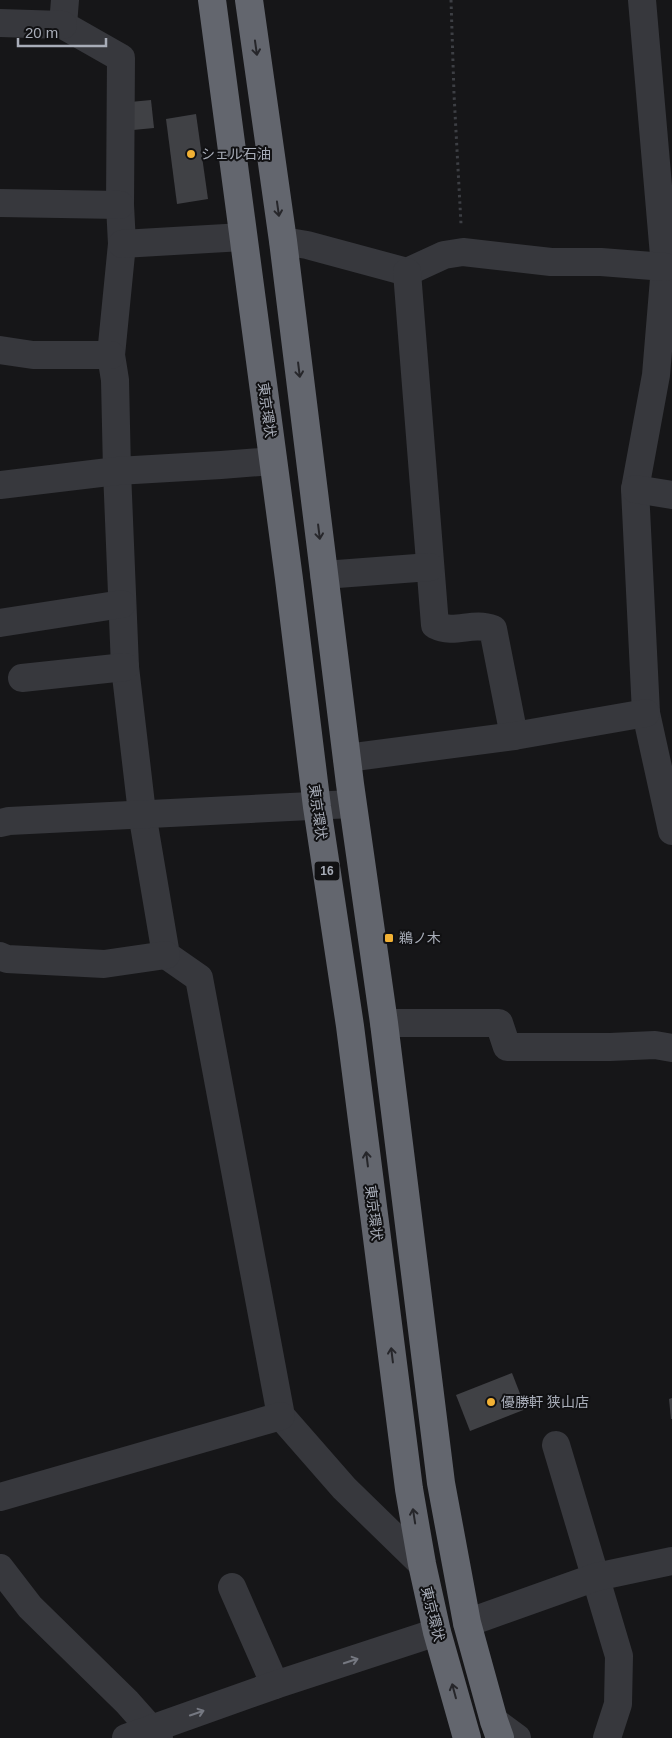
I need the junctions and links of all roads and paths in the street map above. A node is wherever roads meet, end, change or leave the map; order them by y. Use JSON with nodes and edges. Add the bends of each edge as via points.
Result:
{"nodes":[{"id":1,"x":212,"y":0,"type":"edge"},
{"id":2,"x":249,"y":0,"type":"edge"},
{"id":3,"x":451,"y":0,"type":"edge"},
{"id":4,"x":642,"y":0,"type":"edge"},
{"id":5,"x":64,"y":12,"type":"edge"},
{"id":6,"x":0,"y":23,"type":"edge"},
{"id":7,"x":0,"y":202,"type":"edge"},
{"id":8,"x":120,"y":204,"type":"junction"},
{"id":9,"x":243,"y":237,"type":"junction"},
{"id":10,"x":283,"y":241,"type":"junction"},
{"id":11,"x":122,"y":244,"type":"junction"},
{"id":12,"x":463,"y":252,"type":"junction"},
{"id":13,"x":665,"y":267,"type":"junction"},
{"id":14,"x":407,"y":272,"type":"junction"},
{"id":15,"x":0,"y":350,"type":"edge"},
{"id":16,"x":111,"y":355,"type":"junction"},
{"id":17,"x":273,"y":461,"type":"junction"},
{"id":18,"x":117,"y":470,"type":"junction"},
{"id":19,"x":0,"y":485,"type":"edge"},
{"id":20,"x":635,"y":489,"type":"junction"},
{"id":21,"x":672,"y":495,"type":"edge"},
{"id":22,"x":430,"y":567,"type":"junction"},
{"id":23,"x":324,"y":575,"type":"junction"},
{"id":24,"x":122,"y":604,"type":"junction"},
{"id":25,"x":0,"y":623,"type":"edge"},
{"id":26,"x":125,"y":666,"type":"junction"},
{"id":27,"x":22,"y":678,"type":"dead end"},
{"id":28,"x":646,"y":713,"type":"junction"},
{"id":29,"x":514,"y":736,"type":"junction"},
{"id":30,"x":347,"y":758,"type":"junction"},
{"id":31,"x":352,"y":804,"type":"junction"},
{"id":32,"x":317,"y":807,"type":"junction"},
{"id":33,"x":142,"y":813,"type":"junction"},
{"id":34,"x":0,"y":823,"type":"edge"},
{"id":35,"x":672,"y":831,"type":"edge"},
{"id":36,"x":166,"y":955,"type":"junction"},
{"id":37,"x":0,"y":956,"type":"edge"},
{"id":38,"x":384,"y":1023,"type":"junction"},
{"id":39,"x":672,"y":1048,"type":"edge"},
{"id":40,"x":281,"y":1416,"type":"junction"},
{"id":41,"x":556,"y":1445,"type":"dead end"},
{"id":42,"x":0,"y":1497,"type":"edge"},
{"id":43,"x":672,"y":1561,"type":"edge"},
{"id":44,"x":422,"y":1564,"type":"junction"},
{"id":45,"x":0,"y":1568,"type":"edge"},
{"id":46,"x":596,"y":1577,"type":"junction"},
{"id":47,"x":232,"y":1587,"type":"dead end"},
{"id":48,"x":467,"y":1623,"type":"junction"},
{"id":49,"x":437,"y":1632,"type":"junction"},
{"id":50,"x":275,"y":1685,"type":"junction"},
{"id":51,"x":497,"y":1729,"type":"edge"},
{"id":52,"x":155,"y":1733,"type":"edge"},
{"id":53,"x":126,"y":1738,"type":"edge"},
{"id":54,"x":467,"y":1738,"type":"edge"},
{"id":55,"x":517,"y":1738,"type":"edge"},
{"id":56,"x":607,"y":1738,"type":"edge"}],
"edges":[{"from":1,"to":9,"type":"highway","name":"東京環状","number":"16"},
{"from":2,"to":10,"type":"highway","one_way":true},
{"from":3,"to":12,"type":"path"},
{"from":4,"to":13,"type":"street"},
{"from":5,"to":6,"type":"street"},
{"from":5,"to":8,"type":"street","via":[[121,58]]},
{"from":7,"to":8,"type":"street"},
{"from":8,"to":11,"type":"street"},
{"from":9,"to":11,"type":"street"},
{"from":9,"to":17,"type":"highway","name":"東京環状","number":"16"},
{"from":10,"to":14,"type":"street"},
{"from":10,"to":23,"type":"highway","one_way":true},
{"from":11,"to":16,"type":"street"},
{"from":12,"to":13,"type":"street","via":[[551,262]]},
{"from":12,"to":14,"type":"street","via":[[444,255]]},
{"from":13,"to":20,"type":"street","via":[[656,375]]},
{"from":14,"to":22,"type":"street"},
{"from":15,"to":16,"type":"street","via":[[33,356]]},
{"from":16,"to":18,"type":"street","via":[[115,380]]},
{"from":17,"to":18,"type":"street"},
{"from":17,"to":32,"type":"highway","name":"東京環状","number":"16"},
{"from":18,"to":19,"type":"street"},
{"from":18,"to":24,"type":"street"},
{"from":20,"to":21,"type":"street"},
{"from":20,"to":28,"type":"street"},
{"from":22,"to":23,"type":"street"},
{"from":22,"to":29,"type":"street","via":[[435,625],[444,630],[483,625],[493,629]]},
{"from":23,"to":30,"type":"highway"},
{"from":24,"to":25,"type":"street"},
{"from":24,"to":26,"type":"street"},
{"from":26,"to":27,"type":"street"},
{"from":26,"to":33,"type":"street"},
{"from":28,"to":29,"type":"street"},
{"from":28,"to":35,"type":"street"},
{"from":29,"to":30,"type":"street"},
{"from":30,"to":31,"type":"highway"},
{"from":31,"to":32,"type":"street"},
{"from":31,"to":38,"type":"highway"},
{"from":32,"to":33,"type":"street"},
{"from":44,"to":32,"type":"highway","name":"東京環状","number":"16","one_way":true,"via":[[408,1479],[350,1026]]},
{"from":33,"to":34,"type":"street"},
{"from":33,"to":36,"type":"street"},
{"from":36,"to":37,"type":"street","via":[[104,964]]},
{"from":36,"to":40,"type":"street","via":[[199,978]]},
{"from":38,"to":39,"type":"street","via":[[499,1023],[507,1047],[655,1045]]},
{"from":38,"to":48,"type":"highway","via":[[442,1483]]},
{"from":40,"to":42,"type":"street"},
{"from":40,"to":44,"type":"street","via":[[344,1488]]},
{"from":41,"to":46,"type":"street"},
{"from":43,"to":46,"type":"street"},
{"from":44,"to":49,"type":"highway","name":"東京環状","number":"16"},
{"from":45,"to":52,"type":"street","via":[[30,1607]]},
{"from":46,"to":48,"type":"street"},
{"from":46,"to":56,"type":"street","via":[[619,1656],[618,1704]]},
{"from":47,"to":50,"type":"street"},
{"from":48,"to":51,"type":"highway"},
{"from":50,"to":49,"type":"street","one_way":true},
{"from":54,"to":49,"type":"highway","name":"東京環状","number":"16","one_way":true},
{"from":52,"to":50,"type":"street","one_way":true},
{"from":51,"to":55,"type":"street"},
{"from":52,"to":53,"type":"street"}]}
